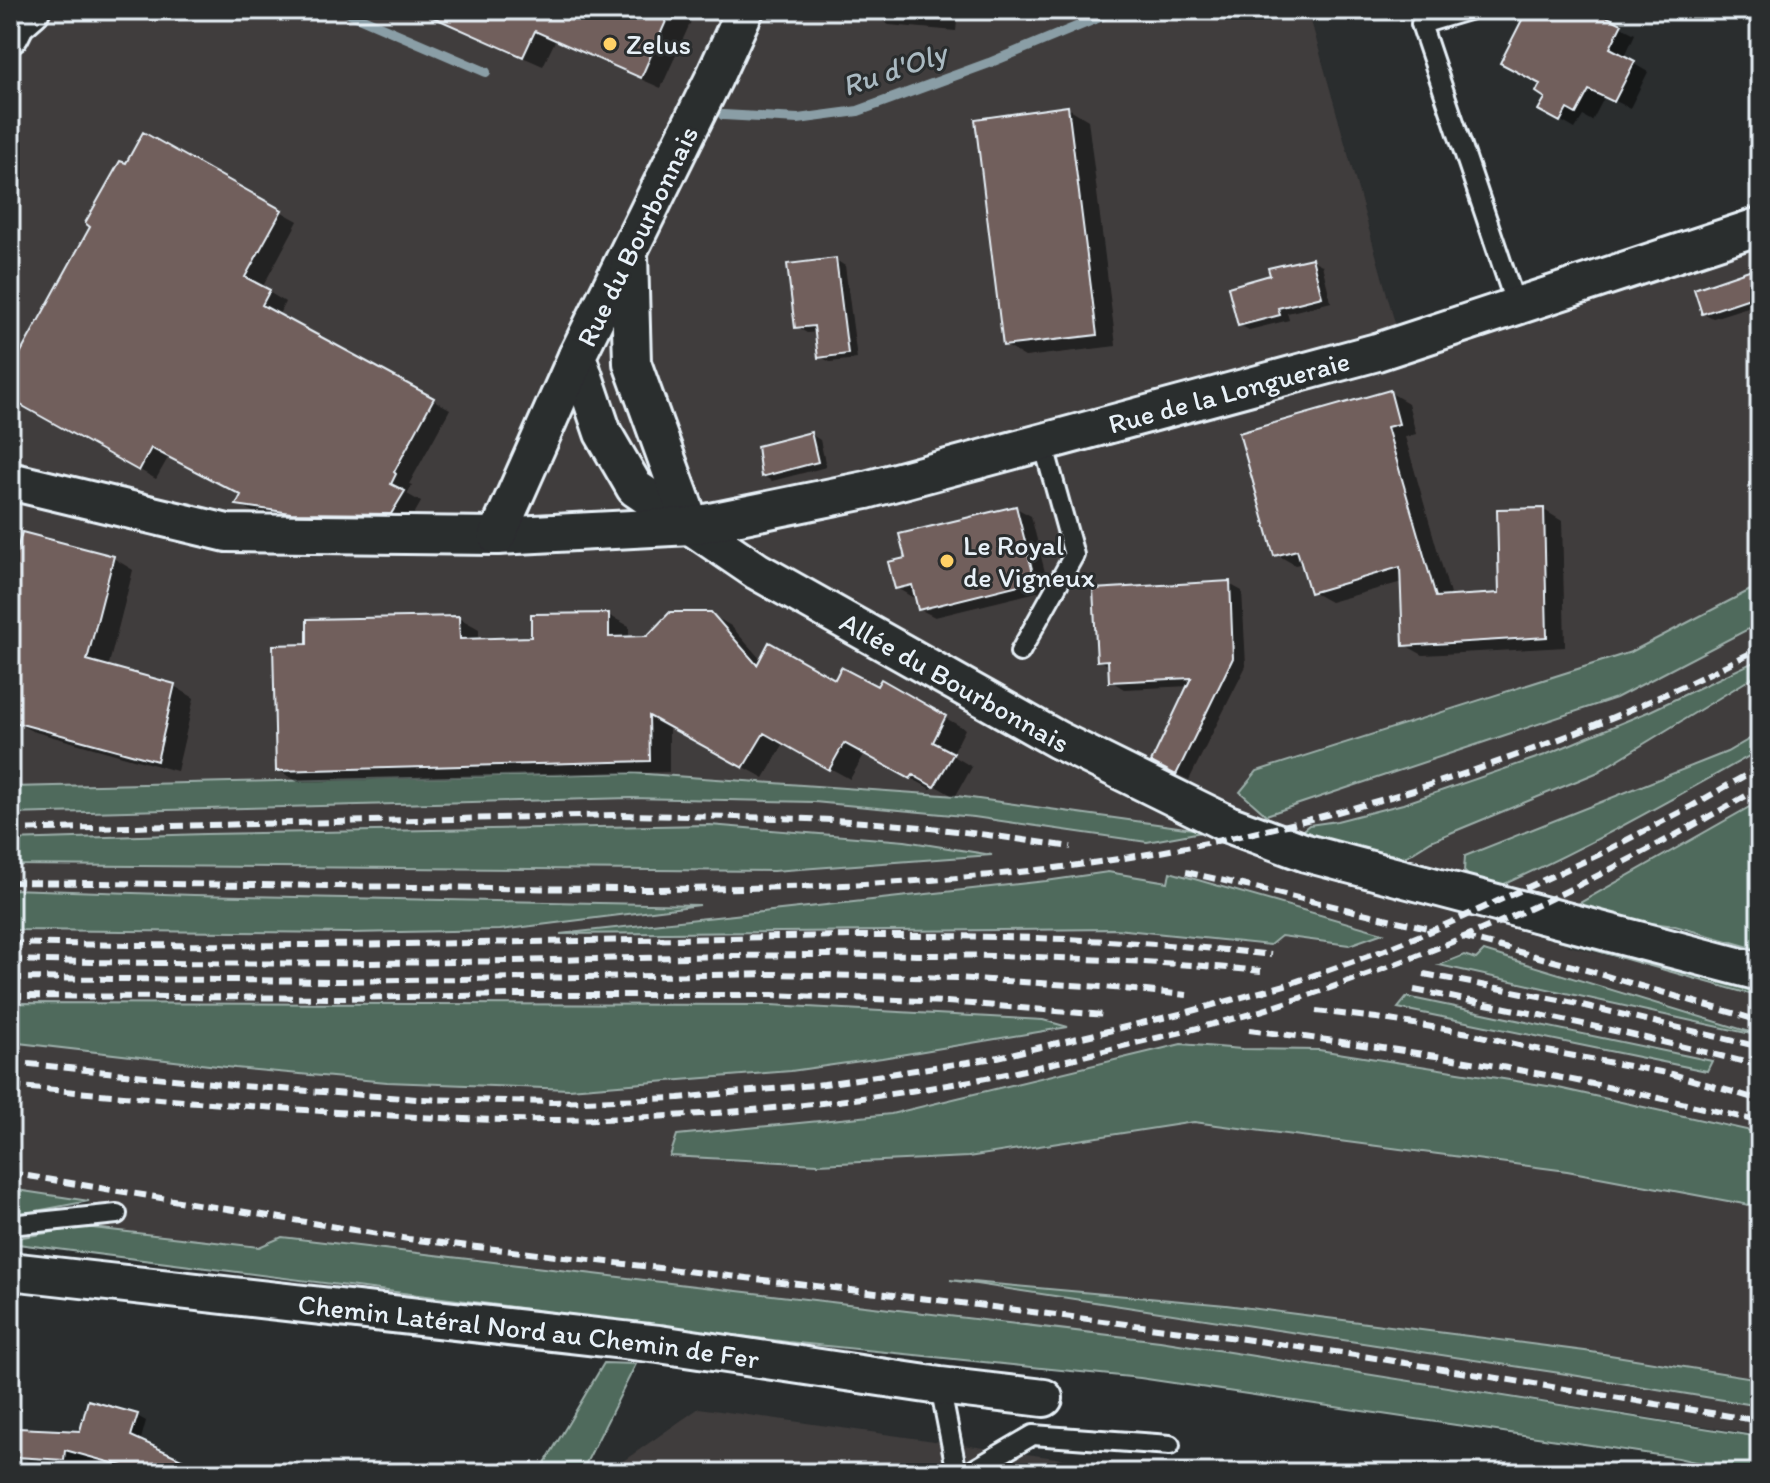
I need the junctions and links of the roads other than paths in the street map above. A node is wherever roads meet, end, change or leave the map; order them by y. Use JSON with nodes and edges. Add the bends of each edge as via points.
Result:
{"nodes":[{"id":1,"x":31,"y":10,"type":"edge"},
{"id":2,"x":745,"y":10,"type":"edge"},
{"id":3,"x":1468,"y":10,"type":"edge"},
{"id":4,"x":10,"y":35,"type":"edge"},
{"id":5,"x":1760,"y":226,"type":"edge"},
{"id":6,"x":629,"y":249,"type":"junction"},
{"id":7,"x":1516,"y":306,"type":"junction"},
{"id":8,"x":577,"y":356,"type":"junction"},
{"id":9,"x":1043,"y":443,"type":"junction"},
{"id":10,"x":10,"y":481,"type":"edge"},
{"id":11,"x":691,"y":526,"type":"junction"},
{"id":12,"x":497,"y":536,"type":"junction"},
{"id":13,"x":1020,"y":652,"type":"dead end"},
{"id":14,"x":1760,"y":972,"type":"edge"},
{"id":15,"x":117,"y":1214,"type":"dead end"},
{"id":16,"x":10,"y":1225,"type":"edge"},
{"id":17,"x":10,"y":1271,"type":"edge"},
{"id":18,"x":940,"y":1386,"type":"junction"},
{"id":19,"x":1044,"y":1398,"type":"dead end"},
{"id":20,"x":1170,"y":1445,"type":"dead end"},
{"id":21,"x":957,"y":1473,"type":"edge"},
{"id":22,"x":968,"y":1473,"type":"edge"}],
"edges":[{"from":1,"to":4,"type":"street"},
{"from":2,"to":6,"type":"street","name":"Rue du Bourbonnais"},
{"from":3,"to":7,"type":"lane","via":[[1421,24]]},
{"from":5,"to":7,"type":"street","name":"Rue de la Longueraie"},
{"from":6,"to":8,"type":"street","name":"Rue du Bourbonnais"},
{"from":6,"to":11,"type":"street","via":[[632,363]]},
{"from":7,"to":9,"type":"street","name":"Rue de la Longueraie","via":[[1377,352]]},
{"from":8,"to":11,"type":"street","name":"Rue du Bourbonnais","via":[[603,433],[635,488]]},
{"from":8,"to":12,"type":"street"},
{"from":9,"to":11,"type":"street","name":"Rue de la Longueraie","via":[[866,490]]},
{"from":9,"to":13,"type":"lane","via":[[1074,555]]},
{"from":10,"to":12,"type":"street","name":"Rue de la Longueraie","via":[[227,533]]},
{"from":11,"to":12,"type":"street","name":"Rue de la Longueraie"},
{"from":11,"to":14,"type":"street","name":"Allée du Bourbonnais","via":[[757,571],[1044,732],[1228,824],[1306,853]]},
{"from":15,"to":16,"type":"lane"},
{"from":17,"to":18,"type":"street","name":"Chemin Latéral Nord au Chemin de Fer","via":[[659,1344]]},
{"from":18,"to":19,"type":"street","name":"Chemin Latéral Nord au Chemin de Fer"},
{"from":18,"to":21,"type":"lane"},
{"from":20,"to":22,"type":"lane","via":[[1033,1435]]}]}
